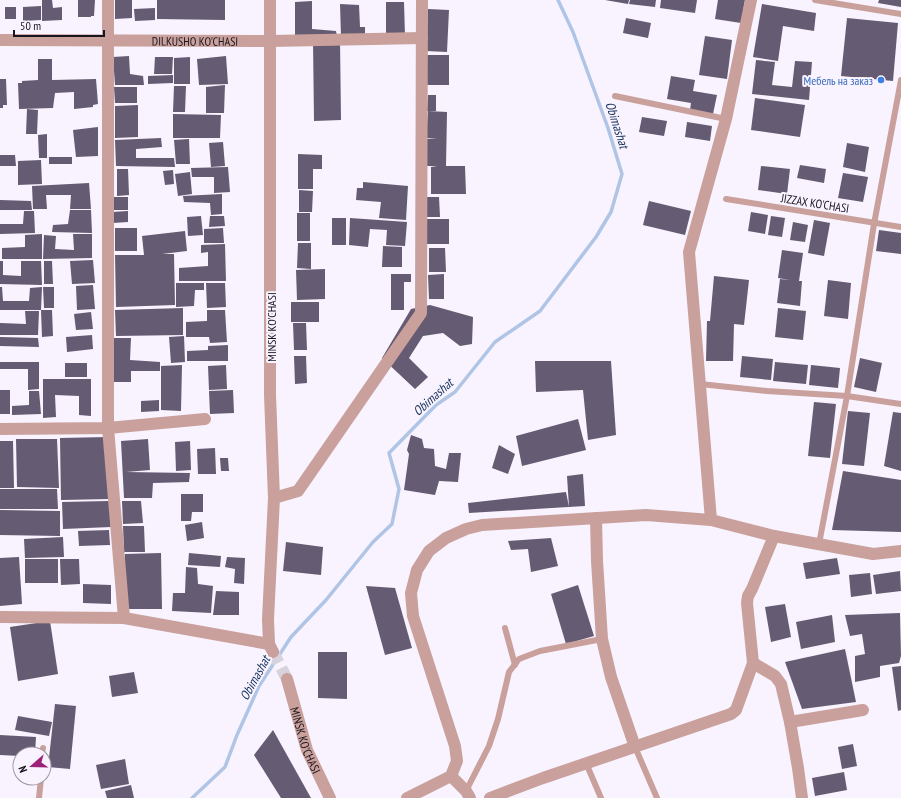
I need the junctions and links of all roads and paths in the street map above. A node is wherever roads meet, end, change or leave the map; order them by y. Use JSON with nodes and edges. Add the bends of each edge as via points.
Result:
{"nodes":[{"id":1,"x":108,"y":0,"type":"edge"},
{"id":2,"x":270,"y":0,"type":"edge"},
{"id":3,"x":422,"y":0,"type":"edge"},
{"id":4,"x":751,"y":0,"type":"edge"},
{"id":5,"x":815,"y":0,"type":"edge"},
{"id":6,"x":901,"y":14,"type":"edge"},
{"id":7,"x":422,"y":38,"type":"junction"},
{"id":8,"x":0,"y":40,"type":"edge"},
{"id":9,"x":271,"y":41,"type":"junction"},
{"id":10,"x":109,"y":42,"type":"junction"},
{"id":11,"x":901,"y":80,"type":"edge"},
{"id":12,"x":615,"y":96,"type":"dead end"},
{"id":13,"x":726,"y":119,"type":"junction"},
{"id":14,"x":726,"y":199,"type":"dead end"},
{"id":15,"x":874,"y":224,"type":"junction"},
{"id":16,"x":901,"y":227,"type":"edge"},
{"id":17,"x":700,"y":384,"type":"junction"},
{"id":18,"x":847,"y":396,"type":"junction"},
{"id":19,"x":901,"y":404,"type":"edge"},
{"id":20,"x":205,"y":419,"type":"dead end"},
{"id":21,"x":108,"y":428,"type":"junction"},
{"id":22,"x":0,"y":429,"type":"edge"},
{"id":23,"x":274,"y":498,"type":"junction"},
{"id":24,"x":596,"y":518,"type":"junction"},
{"id":25,"x":711,"y":520,"type":"junction"},
{"id":26,"x":774,"y":536,"type":"junction"},
{"id":27,"x":819,"y":544,"type":"junction"},
{"id":28,"x":901,"y":551,"type":"edge"},
{"id":29,"x":0,"y":617,"type":"edge"},
{"id":30,"x":124,"y":618,"type":"junction"},
{"id":31,"x":505,"y":628,"type":"dead end"},
{"id":32,"x":602,"y":639,"type":"junction"},
{"id":33,"x":753,"y":663,"type":"junction"},
{"id":34,"x":514,"y":665,"type":"junction"},
{"id":35,"x":287,"y":679,"type":"tunnel mouth"},
{"id":36,"x":863,"y":710,"type":"dead end"},
{"id":37,"x":790,"y":722,"type":"junction"},
{"id":38,"x":635,"y":747,"type":"junction"},
{"id":39,"x":586,"y":763,"type":"junction"},
{"id":40,"x":452,"y":776,"type":"junction"},
{"id":41,"x":41,"y":786,"type":"edge"},
{"id":42,"x":468,"y":794,"type":"edge"},
{"id":43,"x":40,"y":798,"type":"edge"},
{"id":44,"x":330,"y":798,"type":"edge"},
{"id":45,"x":407,"y":798,"type":"edge"},
{"id":46,"x":490,"y":798,"type":"edge"},
{"id":47,"x":601,"y":798,"type":"edge"},
{"id":48,"x":657,"y":798,"type":"edge"},
{"id":49,"x":802,"y":798,"type":"edge"}],
"edges":[{"from":1,"to":10,"type":"street"},
{"from":2,"to":9,"type":"street","name":"MINSK KO'CHASI"},
{"from":3,"to":7,"type":"street"},
{"from":4,"to":13,"type":"street"},
{"from":5,"to":6,"type":"lane"},
{"from":7,"to":9,"type":"street","name":"DILKUSHO KO'CHASI"},
{"from":7,"to":23,"type":"street","via":[[421,313],[298,491]]},
{"from":8,"to":10,"type":"street","name":"DILKUSHO KO'CHASI"},
{"from":9,"to":10,"type":"street","name":"DILKUSHO KO'CHASI"},
{"from":9,"to":23,"type":"street","name":"MINSK KO'CHASI","via":[[270,395]]},
{"from":10,"to":21,"type":"street"},
{"from":11,"to":15,"type":"lane"},
{"from":12,"to":13,"type":"lane"},
{"from":13,"to":17,"type":"street","via":[[689,252]]},
{"from":14,"to":15,"type":"lane","name":"JIZZAX KO'CHASI"},
{"from":15,"to":16,"type":"lane","name":"JIZZAX KO'CHASI"},
{"from":15,"to":18,"type":"lane"},
{"from":17,"to":18,"type":"lane"},
{"from":17,"to":25,"type":"street"},
{"from":18,"to":19,"type":"lane"},
{"from":18,"to":27,"type":"lane"},
{"from":20,"to":21,"type":"street"},
{"from":21,"to":22,"type":"street"},
{"from":21,"to":30,"type":"street"},
{"from":23,"to":30,"type":"street","name":"MINSK KO'CHASI","via":[[268,619],[271,648]]},
{"from":24,"to":25,"type":"street","via":[[646,515]]},
{"from":24,"to":32,"type":"street"},
{"from":24,"to":40,"type":"street","via":[[477,526],[446,538],[429,551],[417,570],[411,593],[412,616],[455,746],[457,761]]},
{"from":25,"to":26,"type":"street"},
{"from":26,"to":27,"type":"street"},
{"from":26,"to":33,"type":"street","via":[[748,596]]},
{"from":27,"to":28,"type":"street","via":[[873,554]]},
{"from":29,"to":30,"type":"street"},
{"from":31,"to":34,"type":"lane"},
{"from":32,"to":34,"type":"lane","via":[[540,651],[519,659]]},
{"from":32,"to":38,"type":"street","via":[[611,677]]},
{"from":33,"to":37,"type":"street","via":[[781,684]]},
{"from":33,"to":38,"type":"street","via":[[739,705],[731,714]]},
{"from":34,"to":42,"type":"lane","via":[[509,672],[489,746]]},
{"from":35,"to":44,"type":"street","name":"MINSK KO'CHASI","via":[[307,750]]},
{"from":36,"to":37,"type":"street"},
{"from":37,"to":49,"type":"street"},
{"from":38,"to":39,"type":"street"},
{"from":38,"to":48,"type":"lane"},
{"from":39,"to":46,"type":"street"},
{"from":39,"to":47,"type":"lane"},
{"from":40,"to":42,"type":"street"},
{"from":40,"to":45,"type":"street"},
{"from":41,"to":43,"type":"lane"}]}
